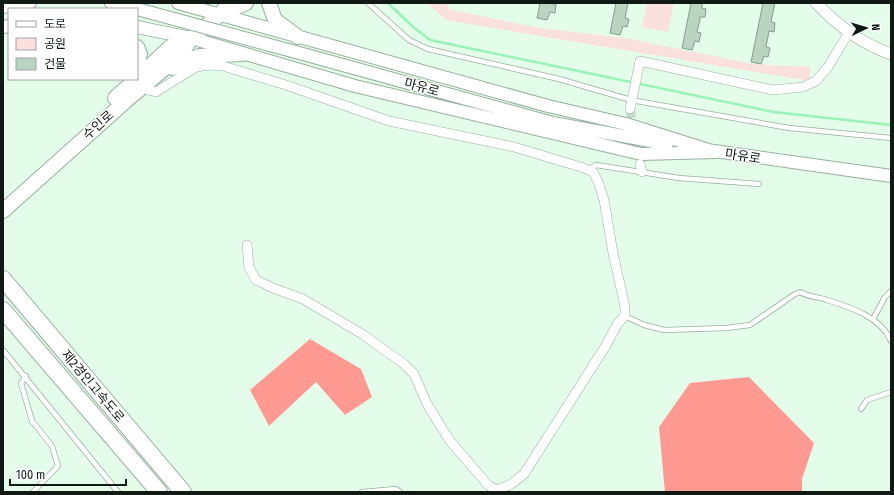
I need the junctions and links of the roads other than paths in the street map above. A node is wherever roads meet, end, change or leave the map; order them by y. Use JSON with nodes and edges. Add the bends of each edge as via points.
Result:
{"nodes":[{"id":1,"x":30,"y":3,"type":"edge"},
{"id":2,"x":111,"y":3,"type":"edge"},
{"id":3,"x":178,"y":3,"type":"edge"},
{"id":4,"x":246,"y":3,"type":"edge"},
{"id":5,"x":269,"y":3,"type":"edge"},
{"id":6,"x":368,"y":3,"type":"edge"},
{"id":7,"x":816,"y":3,"type":"edge"},
{"id":8,"x":3,"y":7,"type":"edge"},
{"id":9,"x":133,"y":8,"type":"edge"},
{"id":10,"x":138,"y":9,"type":"edge"},
{"id":11,"x":224,"y":9,"type":"edge"},
{"id":12,"x":138,"y":27,"type":"edge"},
{"id":13,"x":849,"y":32,"type":"junction"},
{"id":14,"x":298,"y":36,"type":"junction"},
{"id":15,"x":191,"y":38,"type":"junction"},
{"id":16,"x":138,"y":49,"type":"edge"},
{"id":17,"x":242,"y":54,"type":"junction"},
{"id":18,"x":891,"y":54,"type":"edge"},
{"id":19,"x":138,"y":62,"type":"edge"},
{"id":20,"x":159,"y":73,"type":"junction"},
{"id":21,"x":127,"y":80,"type":"edge"},
{"id":22,"x":138,"y":82,"type":"edge"},
{"id":23,"x":631,"y":102,"type":"junction"},
{"id":24,"x":108,"y":104,"type":"junction"},
{"id":25,"x":891,"y":138,"type":"edge"},
{"id":26,"x":715,"y":152,"type":"junction"},
{"id":27,"x":588,"y":170,"type":"junction"},
{"id":28,"x":891,"y":176,"type":"edge"},
{"id":29,"x":759,"y":184,"type":"dead end"},
{"id":30,"x":3,"y":199,"type":"edge"},
{"id":31,"x":3,"y":211,"type":"edge"},
{"id":32,"x":247,"y":245,"type":"dead end"},
{"id":33,"x":5,"y":281,"type":"edge"},
{"id":34,"x":891,"y":291,"type":"edge"},
{"id":35,"x":3,"y":310,"type":"edge"},
{"id":36,"x":625,"y":316,"type":"junction"},
{"id":37,"x":873,"y":319,"type":"junction"},
{"id":38,"x":891,"y":342,"type":"edge"},
{"id":39,"x":3,"y":350,"type":"edge"},
{"id":40,"x":26,"y":376,"type":"junction"},
{"id":41,"x":891,"y":392,"type":"edge"},
{"id":42,"x":861,"y":409,"type":"dead end"},
{"id":43,"x":492,"y":490,"type":"edge"},
{"id":44,"x":33,"y":492,"type":"edge"},
{"id":45,"x":118,"y":492,"type":"edge"},
{"id":46,"x":160,"y":492,"type":"edge"},
{"id":47,"x":184,"y":492,"type":"edge"},
{"id":48,"x":362,"y":492,"type":"edge"},
{"id":49,"x":400,"y":492,"type":"edge"}],
"edges":[{"from":1,"to":8,"type":"main road"},
{"from":2,"to":9,"type":"main road","name":"마유로","bridge":true},
{"from":3,"to":11,"type":"main road"},
{"from":4,"to":11,"type":"main road","name":"수인로"},
{"from":5,"to":14,"type":"main road","via":[[275,20]]},
{"from":6,"to":23,"type":"lane","via":[[409,40],[428,49],[559,79]]},
{"from":7,"to":13,"type":"street"},
{"from":10,"to":26,"type":"main road","name":"마유로","bridge":true,"via":[[553,123]]},
{"from":11,"to":14,"type":"main road"},
{"from":11,"to":15,"type":"main road","name":"수인로"},
{"from":12,"to":15,"type":"main road"},
{"from":13,"to":18,"type":"street"},
{"from":13,"to":23,"type":"street","via":[[828,67],[816,81],[803,87],[773,90],[640,61]]},
{"from":14,"to":26,"type":"main road","via":[[548,106],[626,124]]},
{"from":15,"to":17,"type":"main road"},
{"from":15,"to":20,"type":"main road","name":"수인로","via":[[182,54]]},
{"from":15,"to":22,"type":"main road","name":"수인로","via":[[170,47]]},
{"from":16,"to":19,"type":"main road"},
{"from":17,"to":20,"type":"main road","via":[[199,56]]},
{"from":17,"to":26,"type":"main road","via":[[355,86],[641,154]]},
{"from":20,"to":22,"type":"main road","name":"수인로"},
{"from":21,"to":24,"type":"main road"},
{"from":22,"to":24,"type":"main road","name":"수인로"},
{"from":22,"to":27,"type":"street","via":[[156,92],[196,68],[209,65],[223,66],[389,121],[514,147]]},
{"from":22,"to":31,"type":"main road","name":"수인로"},
{"from":23,"to":25,"type":"lane","via":[[789,128]]},
{"from":24,"to":30,"type":"main road","name":"수인로"},
{"from":26,"to":28,"type":"main road","name":"마유로"},
{"from":27,"to":29,"type":"lane","via":[[596,165],[641,168],[679,178]]},
{"from":27,"to":36,"type":"street","via":[[593,172],[604,200]]},
{"from":32,"to":43,"type":"street","via":[[249,267],[256,280],[309,302],[362,334],[404,364],[414,374],[427,404],[450,442]]},
{"from":33,"to":47,"type":"highway","name":"제2경인고속도로"},
{"from":34,"to":37,"type":"lane"},
{"from":35,"to":46,"type":"highway","name":"제2경인고속도로"},
{"from":36,"to":37,"type":"lane","via":[[644,325],[664,330],[750,325],[800,292],[811,298],[838,303]]},
{"from":36,"to":43,"type":"street","via":[[618,323],[524,474],[510,485]]},
{"from":37,"to":38,"type":"lane"},
{"from":39,"to":40,"type":"lane"},
{"from":40,"to":44,"type":"lane","via":[[21,383],[32,421],[52,446],[58,466]]},
{"from":40,"to":45,"type":"lane"},
{"from":41,"to":42,"type":"lane","via":[[867,400]]},
{"from":48,"to":49,"type":"lane","via":[[396,489]]}]}
